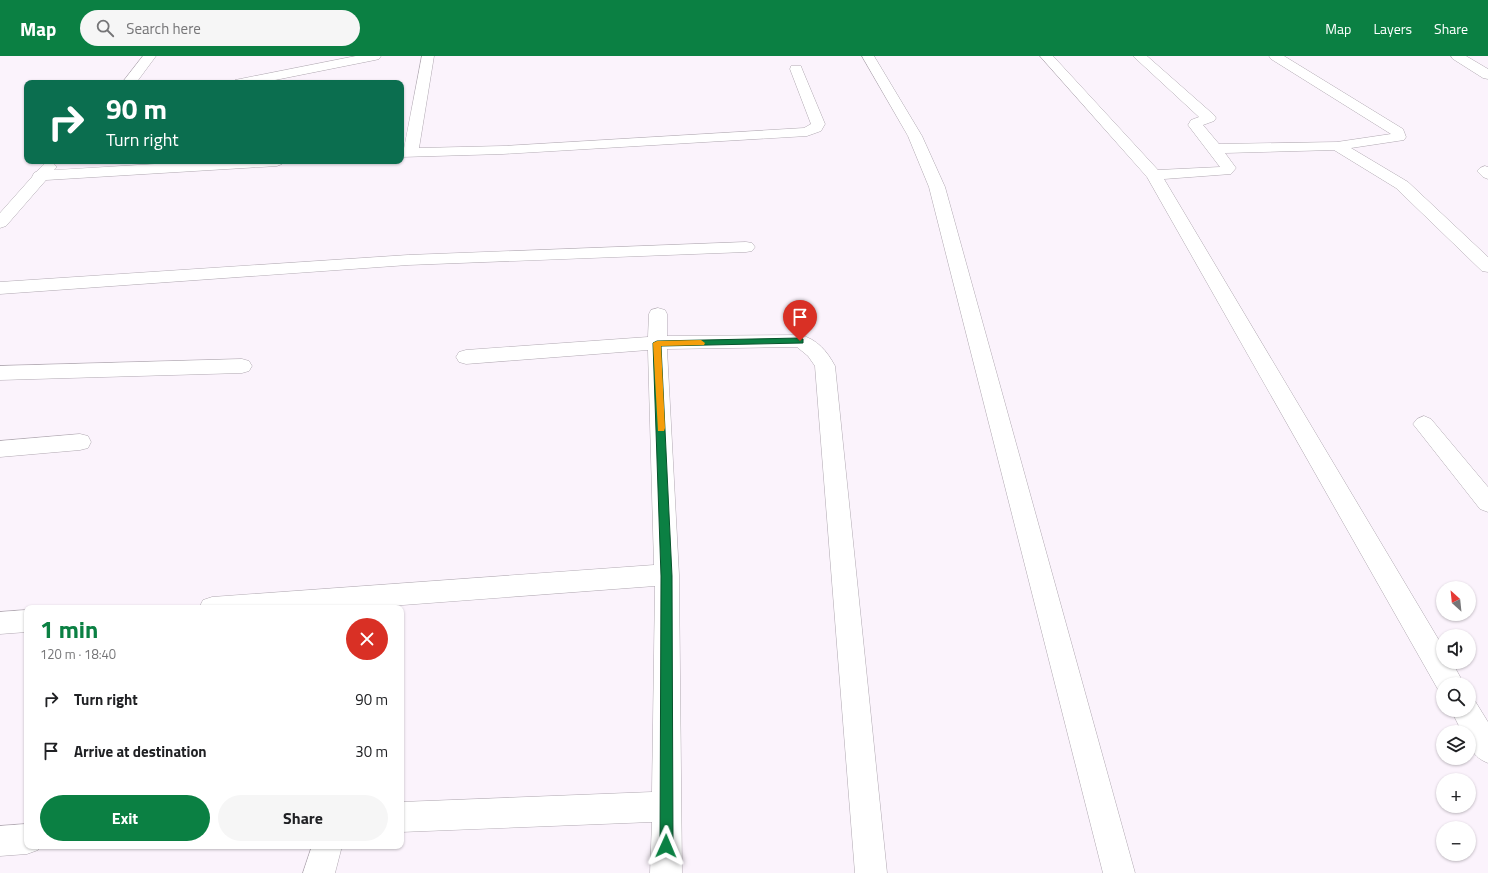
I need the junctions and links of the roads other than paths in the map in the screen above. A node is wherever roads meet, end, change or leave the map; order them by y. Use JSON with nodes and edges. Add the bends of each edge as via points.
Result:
{"nodes":[{"id":1,"x":150,"y":56,"type":"edge"},
{"id":2,"x":375,"y":56,"type":"edge"},
{"id":3,"x":428,"y":56,"type":"edge"},
{"id":4,"x":868,"y":56,"type":"edge"},
{"id":5,"x":1046,"y":56,"type":"edge"},
{"id":6,"x":1139,"y":56,"type":"edge"},
{"id":7,"x":1275,"y":56,"type":"edge"},
{"id":8,"x":1457,"y":56,"type":"edge"},
{"id":9,"x":292,"y":62,"type":"dead end"},
{"id":10,"x":796,"y":69,"type":"dead end"},
{"id":11,"x":285,"y":75,"type":"junction"},
{"id":12,"x":1488,"y":75,"type":"edge"},
{"id":13,"x":131,"y":80,"type":"edge"},
{"id":14,"x":257,"y":80,"type":"edge"},
{"id":15,"x":1337,"y":146,"type":"junction"},
{"id":16,"x":1215,"y":149,"type":"junction"},
{"id":17,"x":406,"y":153,"type":"edge"},
{"id":18,"x":51,"y":164,"type":"edge"},
{"id":19,"x":229,"y":164,"type":"edge"},
{"id":20,"x":1154,"y":174,"type":"junction"},
{"id":21,"x":39,"y":176,"type":"junction"},
{"id":22,"x":0,"y":223,"type":"edge"},
{"id":23,"x":746,"y":247,"type":"dead end"},
{"id":24,"x":1488,"y":267,"type":"edge"},
{"id":25,"x":0,"y":288,"type":"edge"},
{"id":26,"x":658,"y":314,"type":"dead end"},
{"id":27,"x":657,"y":343,"type":"junction"},
{"id":28,"x":466,"y":357,"type":"dead end"},
{"id":29,"x":242,"y":366,"type":"dead end"},
{"id":30,"x":0,"y":373,"type":"edge"},
{"id":31,"x":1424,"y":424,"type":"dead end"},
{"id":32,"x":80,"y":442,"type":"dead end"},
{"id":33,"x":0,"y":449,"type":"edge"},
{"id":34,"x":1488,"y":503,"type":"edge"},
{"id":35,"x":666,"y":576,"type":"junction"},
{"id":36,"x":255,"y":605,"type":"edge"},
{"id":37,"x":24,"y":621,"type":"edge"},
{"id":38,"x":0,"y":623,"type":"edge"},
{"id":39,"x":1446,"y":677,"type":"edge"},
{"id":40,"x":1469,"y":717,"type":"edge"},
{"id":41,"x":1488,"y":749,"type":"edge"},
{"id":42,"x":667,"y":806,"type":"junction"},
{"id":43,"x":404,"y":817,"type":"edge"},
{"id":44,"x":24,"y":839,"type":"edge"},
{"id":45,"x":0,"y":841,"type":"edge"},
{"id":46,"x":326,"y":849,"type":"edge"},
{"id":47,"x":319,"y":873,"type":"edge"},
{"id":48,"x":666,"y":873,"type":"edge"},
{"id":49,"x":871,"y":873,"type":"edge"},
{"id":50,"x":1119,"y":873,"type":"edge"}],
"edges":[{"from":1,"to":13,"type":"street"},
{"from":2,"to":11,"type":"street"},
{"from":3,"to":17,"type":"street"},
{"from":4,"to":50,"type":"street","via":[[915,136],[937,187]]},
{"from":5,"to":20,"type":"street"},
{"from":6,"to":16,"type":"street","via":[[1209,118],[1195,125]]},
{"from":7,"to":15,"type":"street","via":[[1400,135],[1396,139]]},
{"from":8,"to":12,"type":"street"},
{"from":9,"to":11,"type":"street"},
{"from":10,"to":17,"type":"street","via":[[818,124],[816,128],[806,132],[503,150]]},
{"from":11,"to":14,"type":"street"},
{"from":15,"to":16,"type":"street"},
{"from":15,"to":24,"type":"street","via":[[1402,186]]},
{"from":16,"to":20,"type":"street","via":[[1228,168],[1226,171]]},
{"from":18,"to":21,"type":"street"},
{"from":19,"to":21,"type":"street"},
{"from":20,"to":39,"type":"street"},
{"from":21,"to":22,"type":"street"},
{"from":23,"to":25,"type":"street","via":[[408,260]]},
{"from":26,"to":27,"type":"street"},
{"from":27,"to":28,"type":"street"},
{"from":27,"to":35,"type":"street"},
{"from":27,"to":49,"type":"street","via":[[800,341],[813,348],[825,366]]},
{"from":29,"to":30,"type":"street"},
{"from":31,"to":34,"type":"street"},
{"from":32,"to":33,"type":"street"},
{"from":35,"to":36,"type":"street"},
{"from":35,"to":42,"type":"street"},
{"from":37,"to":38,"type":"street"},
{"from":40,"to":41,"type":"street"},
{"from":42,"to":43,"type":"street"},
{"from":42,"to":48,"type":"street"},
{"from":44,"to":45,"type":"street"},
{"from":46,"to":47,"type":"street"}]}
